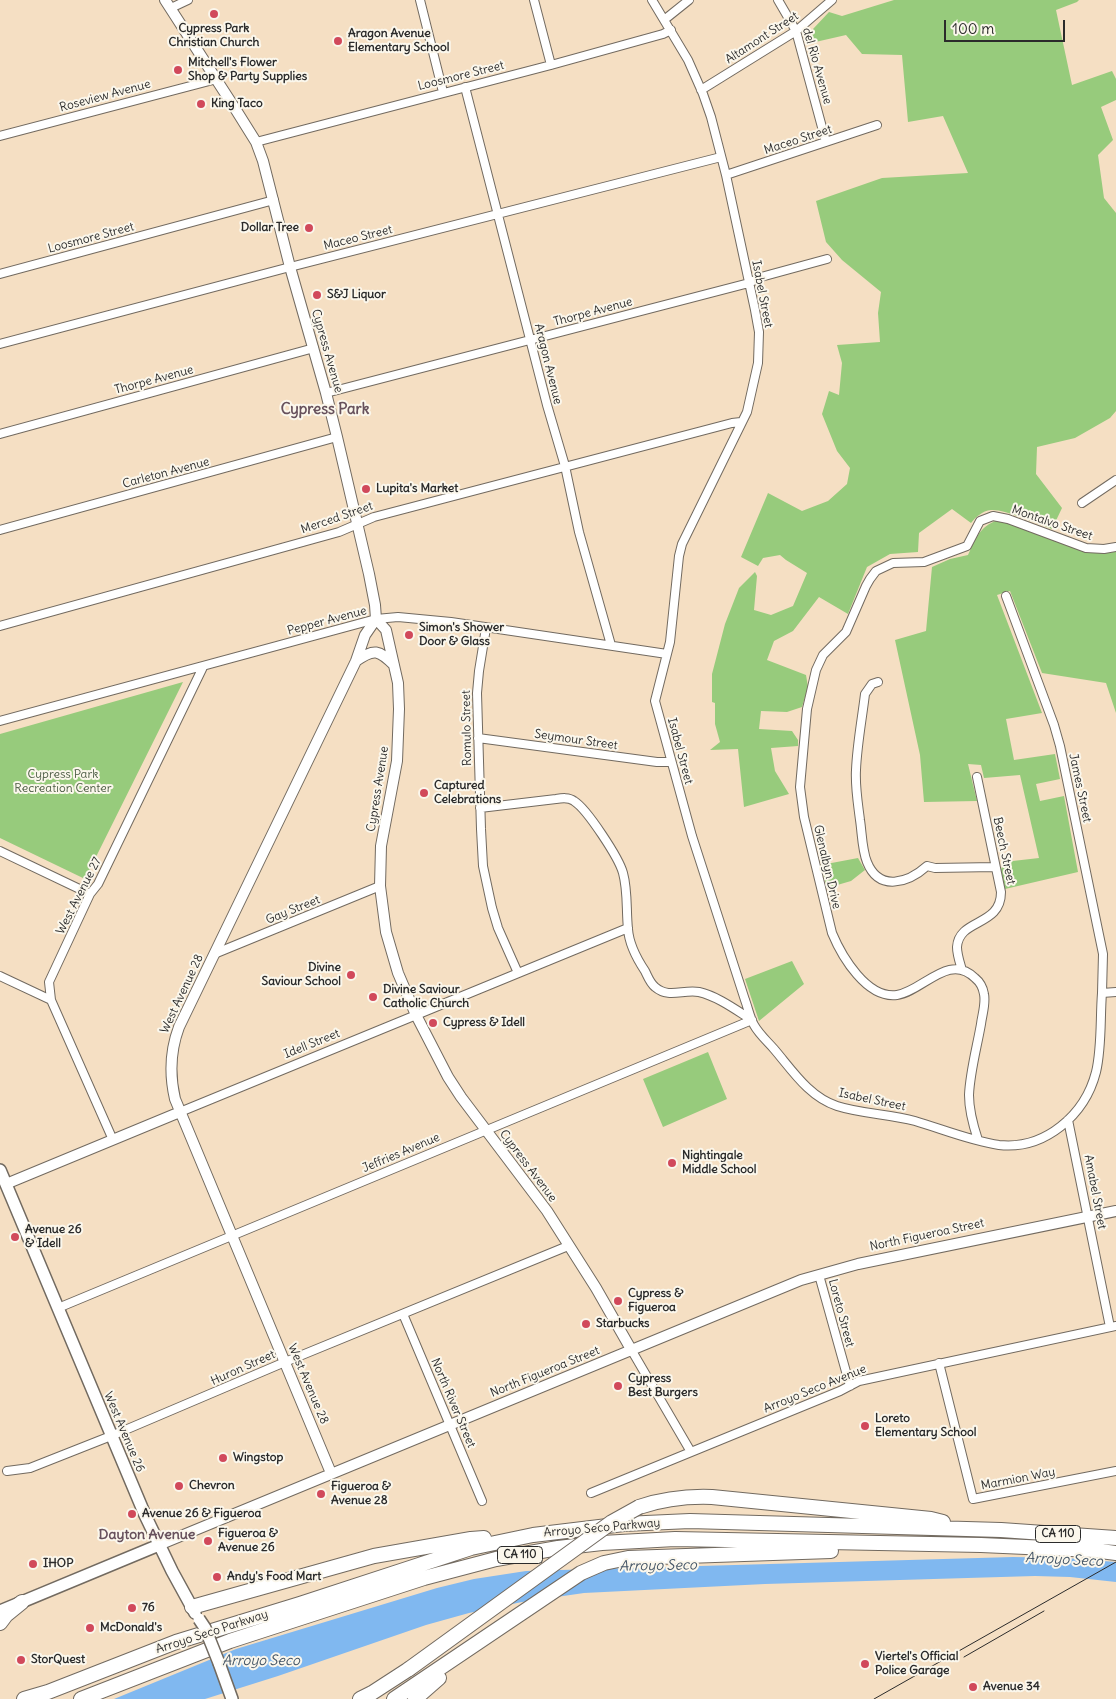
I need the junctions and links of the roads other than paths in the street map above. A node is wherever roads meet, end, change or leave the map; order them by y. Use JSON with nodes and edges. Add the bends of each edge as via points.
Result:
{"nodes":[{"id":1,"x":188,"y":0,"type":"edge"},
{"id":2,"x":420,"y":0,"type":"edge"},
{"id":3,"x":534,"y":0,"type":"edge"},
{"id":4,"x":652,"y":0,"type":"edge"},
{"id":5,"x":689,"y":0,"type":"edge"},
{"id":6,"x":778,"y":0,"type":"edge"},
{"id":7,"x":832,"y":0,"type":"edge"},
{"id":8,"x":168,"y":4,"type":"edge"},
{"id":9,"x":664,"y":20,"type":"junction"},
{"id":10,"x":671,"y":30,"type":"junction"},
{"id":11,"x":796,"y":31,"type":"junction"},
{"id":12,"x":551,"y":65,"type":"junction"},
{"id":13,"x":217,"y":79,"type":"junction"},
{"id":14,"x":465,"y":87,"type":"junction"},
{"id":15,"x":701,"y":90,"type":"junction"},
{"id":16,"x":443,"y":92,"type":"junction"},
{"id":17,"x":877,"y":125,"type":"dead end"},
{"id":18,"x":0,"y":136,"type":"edge"},
{"id":19,"x":256,"y":142,"type":"junction"},
{"id":20,"x":826,"y":142,"type":"junction"},
{"id":21,"x":721,"y":157,"type":"junction"},
{"id":22,"x":726,"y":176,"type":"junction"},
{"id":23,"x":274,"y":200,"type":"junction"},
{"id":24,"x":498,"y":215,"type":"junction"},
{"id":25,"x":827,"y":259,"type":"dead end"},
{"id":26,"x":290,"y":267,"type":"junction"},
{"id":27,"x":0,"y":274,"type":"edge"},
{"id":28,"x":749,"y":283,"type":"junction"},
{"id":29,"x":530,"y":340,"type":"junction"},
{"id":30,"x":0,"y":344,"type":"edge"},
{"id":31,"x":314,"y":348,"type":"junction"},
{"id":32,"x":326,"y":393,"type":"junction"},
{"id":33,"x":741,"y":422,"type":"junction"},
{"id":34,"x":0,"y":434,"type":"edge"},
{"id":35,"x":337,"y":437,"type":"junction"},
{"id":36,"x":565,"y":466,"type":"junction"},
{"id":37,"x":1116,"y":480,"type":"edge"},
{"id":38,"x":1082,"y":504,"type":"dead end"},
{"id":39,"x":356,"y":524,"type":"junction"},
{"id":40,"x":0,"y":530,"type":"edge"},
{"id":41,"x":967,"y":546,"type":"joint"},
{"id":42,"x":1116,"y":547,"type":"edge"},
{"id":43,"x":1006,"y":596,"type":"dead end"},
{"id":44,"x":376,"y":619,"type":"junction"},
{"id":45,"x":0,"y":626,"type":"edge"},
{"id":46,"x":486,"y":628,"type":"junction"},
{"id":47,"x":611,"y":645,"type":"junction"},
{"id":48,"x":667,"y":654,"type":"junction"},
{"id":49,"x":356,"y":661,"type":"junction"},
{"id":50,"x":394,"y":665,"type":"junction"},
{"id":51,"x":203,"y":667,"type":"junction"},
{"id":52,"x":878,"y":682,"type":"dead end"},
{"id":53,"x":0,"y":721,"type":"edge"},
{"id":54,"x":478,"y":738,"type":"junction"},
{"id":55,"x":671,"y":762,"type":"junction"},
{"id":56,"x":977,"y":777,"type":"dead end"},
{"id":57,"x":480,"y":808,"type":"junction"},
{"id":58,"x":0,"y":851,"type":"edge"},
{"id":59,"x":995,"y":867,"type":"junction"},
{"id":60,"x":380,"y":886,"type":"junction"},
{"id":61,"x":90,"y":894,"type":"junction"},
{"id":62,"x":628,"y":928,"type":"junction"},
{"id":63,"x":214,"y":954,"type":"junction"},
{"id":64,"x":962,"y":970,"type":"junction"},
{"id":65,"x":518,"y":973,"type":"junction"},
{"id":66,"x":0,"y":976,"type":"edge"},
{"id":67,"x":1116,"y":992,"type":"edge"},
{"id":68,"x":1102,"y":993,"type":"junction"},
{"id":69,"x":51,"y":1000,"type":"junction"},
{"id":70,"x":416,"y":1015,"type":"junction"},
{"id":71,"x":752,"y":1020,"type":"junction"},
{"id":72,"x":180,"y":1112,"type":"junction"},
{"id":73,"x":1068,"y":1120,"type":"junction"},
{"id":74,"x":486,"y":1130,"type":"junction"},
{"id":75,"x":113,"y":1140,"type":"junction"},
{"id":76,"x":978,"y":1140,"type":"junction"},
{"id":77,"x":0,"y":1170,"type":"edge"},
{"id":78,"x":6,"y":1184,"type":"junction"},
{"id":79,"x":1116,"y":1211,"type":"edge"},
{"id":80,"x":1088,"y":1216,"type":"junction"},
{"id":81,"x":232,"y":1236,"type":"junction"},
{"id":82,"x":568,"y":1246,"type":"junction"},
{"id":83,"x":819,"y":1275,"type":"junction"},
{"id":84,"x":58,"y":1308,"type":"junction"},
{"id":85,"x":403,"y":1314,"type":"junction"},
{"id":86,"x":1113,"y":1327,"type":"edge"},
{"id":87,"x":632,"y":1351,"type":"junction"},
{"id":88,"x":285,"y":1362,"type":"junction"},
{"id":89,"x":939,"y":1363,"type":"junction"},
{"id":90,"x":850,"y":1386,"type":"junction"},
{"id":91,"x":450,"y":1425,"type":"junction"},
{"id":92,"x":111,"y":1436,"type":"junction"},
{"id":93,"x":691,"y":1452,"type":"junction"},
{"id":94,"x":8,"y":1471,"type":"dead end"},
{"id":95,"x":1116,"y":1471,"type":"edge"},
{"id":96,"x":331,"y":1473,"type":"junction"},
{"id":97,"x":591,"y":1493,"type":"dead end"},
{"id":98,"x":482,"y":1500,"type":"dead end"},
{"id":99,"x":963,"y":1529,"type":"junction"},
{"id":100,"x":532,"y":1535,"type":"junction"},
{"id":101,"x":1116,"y":1538,"type":"edge"},
{"id":102,"x":982,"y":1545,"type":"junction"},
{"id":103,"x":159,"y":1546,"type":"junction"},
{"id":104,"x":1116,"y":1553,"type":"edge"},
{"id":105,"x":22,"y":1602,"type":"junction"},
{"id":106,"x":0,"y":1610,"type":"edge"},
{"id":107,"x":195,"y":1613,"type":"junction"},
{"id":108,"x":0,"y":1623,"type":"edge"},
{"id":109,"x":481,"y":1640,"type":"junction"},
{"id":110,"x":24,"y":1699,"type":"edge"},
{"id":111,"x":80,"y":1699,"type":"edge"},
{"id":112,"x":232,"y":1699,"type":"edge"},
{"id":113,"x":360,"y":1699,"type":"edge"},
{"id":114,"x":394,"y":1699,"type":"edge"},
{"id":115,"x":416,"y":1699,"type":"edge"}],
"edges":[{"from":1,"to":8,"type":"street"},
{"from":2,"to":16,"type":"street"},
{"from":3,"to":12,"type":"street"},
{"from":4,"to":9,"type":"street","name":"Isabel Street"},
{"from":5,"to":9,"type":"street"},
{"from":6,"to":11,"type":"street","name":"del Rio Avenue"},
{"from":7,"to":11,"type":"street","name":"Altamont Street"},
{"from":8,"to":13,"type":"street","name":"Cypress Avenue"},
{"from":9,"to":10,"type":"street","name":"Isabel Street"},
{"from":10,"to":12,"type":"street","name":"Loosmore Street"},
{"from":10,"to":15,"type":"street","name":"Isabel Street"},
{"from":11,"to":15,"type":"street","name":"Altamont Street"},
{"from":11,"to":20,"type":"street","name":"del Rio Avenue"},
{"from":12,"to":14,"type":"street","name":"Loosmore Street"},
{"from":13,"to":18,"type":"street","name":"Roseview Avenue"},
{"from":13,"to":19,"type":"street","name":"Cypress Avenue"},
{"from":14,"to":16,"type":"street","name":"Loosmore Street"},
{"from":14,"to":24,"type":"street","name":"Aragon Avenue"},
{"from":15,"to":21,"type":"street","name":"Isabel Street"},
{"from":16,"to":19,"type":"street","name":"Loosmore Street"},
{"from":17,"to":20,"type":"street","name":"Maceo Street"},
{"from":19,"to":23,"type":"street","name":"Cypress Avenue"},
{"from":20,"to":22,"type":"street","name":"Maceo Street"},
{"from":21,"to":22,"type":"street","name":"Isabel Street"},
{"from":21,"to":24,"type":"street","name":"Maceo Street"},
{"from":22,"to":28,"type":"street","name":"Isabel Street"},
{"from":23,"to":26,"type":"street","name":"Cypress Avenue"},
{"from":23,"to":27,"type":"street","name":"Loosmore Street"},
{"from":24,"to":26,"type":"street","name":"Maceo Street"},
{"from":24,"to":29,"type":"street","name":"Aragon Avenue"},
{"from":25,"to":28,"type":"street","name":"Thorpe Avenue"},
{"from":26,"to":30,"type":"street","name":"Maceo Street"},
{"from":26,"to":31,"type":"street","name":"Cypress Avenue"},
{"from":28,"to":29,"type":"street","name":"Thorpe Avenue"},
{"from":28,"to":33,"type":"street","name":"Isabel Street","via":[[756,310],[759,348],[755,380],[747,412]]},
{"from":29,"to":32,"type":"street","name":"Thorpe Avenue"},
{"from":29,"to":36,"type":"street","name":"Aragon Avenue"},
{"from":31,"to":32,"type":"street","name":"Cypress Avenue"},
{"from":31,"to":34,"type":"street","name":"Thorpe Avenue"},
{"from":32,"to":35,"type":"street","name":"Cypress Avenue"},
{"from":33,"to":36,"type":"street","name":"Merced Street"},
{"from":33,"to":48,"type":"street","name":"Isabel Street","via":[[678,556]]},
{"from":35,"to":39,"type":"street","name":"Cypress Avenue"},
{"from":35,"to":40,"type":"street","name":"Carleton Avenue"},
{"from":36,"to":39,"type":"street","name":"Merced Street"},
{"from":36,"to":47,"type":"street","name":"Aragon Avenue","via":[[579,532]]},
{"from":37,"to":38,"type":"street"},
{"from":39,"to":44,"type":"street","name":"Cypress Avenue"},
{"from":39,"to":45,"type":"street","name":"Merced Street","via":[[339,532]]},
{"from":41,"to":42,"type":"street","name":"Montalvo Street","via":[[980,522],[993,516],[1086,548]]},
{"from":41,"to":64,"type":"street","name":"Glenalbyn Drive","via":[[924,562],[894,563],[876,571],[870,579],[846,632],[823,655],[816,670],[807,709],[800,787],[804,817],[830,924],[837,946],[852,969],[874,989],[895,995],[942,972]]},
{"from":43,"to":68,"type":"street","name":"James Street","via":[[1060,746],[1103,954]]},
{"from":44,"to":46,"type":"street","name":"Pepper Avenue","via":[[398,616]]},
{"from":44,"to":49,"type":"street","name":"West Avenue 28","via":[[365,636]]},
{"from":44,"to":50,"type":"street","name":"Cypress Avenue","via":[[386,630]]},
{"from":44,"to":51,"type":"street","name":"Pepper Avenue"},
{"from":46,"to":47,"type":"street","name":"Pepper Avenue"},
{"from":46,"to":54,"type":"street","name":"Romulo Street","via":[[478,671]]},
{"from":47,"to":48,"type":"street","name":"Pepper Avenue"},
{"from":48,"to":55,"type":"street","name":"Isabel Street","via":[[655,701]]},
{"from":49,"to":50,"type":"street","via":[[377,652]]},
{"from":49,"to":63,"type":"street","name":"West Avenue 28"},
{"from":50,"to":60,"type":"street","name":"Cypress Avenue","via":[[399,735],[381,846]]},
{"from":51,"to":53,"type":"street","name":"Pepper Avenue"},
{"from":51,"to":61,"type":"street","name":"West Avenue 27","via":[[98,884]]},
{"from":52,"to":59,"type":"street","via":[[872,684],[865,694],[856,772],[865,855],[870,868],[879,877],[893,882],[908,880],[927,866]]},
{"from":54,"to":55,"type":"street","name":"Seymour Street"},
{"from":54,"to":57,"type":"street","name":"Romulo Street"},
{"from":55,"to":71,"type":"street","name":"Isabel Street"},
{"from":56,"to":59,"type":"street","name":"Beech Street"},
{"from":57,"to":62,"type":"street","via":[[566,798],[579,804],[619,862],[627,893]]},
{"from":57,"to":65,"type":"street","name":"Romulo Street","via":[[487,887],[498,928]]},
{"from":58,"to":61,"type":"street"},
{"from":59,"to":64,"type":"street","name":"Beech Street","via":[[1001,902],[997,910],[971,926],[958,941]]},
{"from":60,"to":63,"type":"street","name":"Gay Street"},
{"from":60,"to":70,"type":"street","name":"Cypress Avenue","via":[[392,955]]},
{"from":61,"to":69,"type":"street","name":"West Avenue 27","via":[[49,982]]},
{"from":62,"to":65,"type":"street","name":"Idell Street"},
{"from":62,"to":71,"type":"street","via":[[641,966],[656,988],[668,994],[700,992]]},
{"from":63,"to":72,"type":"street","name":"West Avenue 28","via":[[174,1040],[171,1084]]},
{"from":64,"to":76,"type":"street","via":[[978,980],[985,1001],[969,1096]]},
{"from":65,"to":70,"type":"street","name":"Idell Street"},
{"from":66,"to":69,"type":"street"},
{"from":67,"to":68,"type":"street"},
{"from":68,"to":73,"type":"street","name":"Isabel Street","via":[[1096,1072],[1086,1098]]},
{"from":69,"to":75,"type":"street","name":"West Avenue 27"},
{"from":70,"to":72,"type":"street","name":"Idell Street"},
{"from":70,"to":74,"type":"street","name":"Cypress Avenue","via":[[448,1077]]},
{"from":71,"to":74,"type":"street","name":"Jeffries Avenue"},
{"from":71,"to":76,"type":"street","name":"Isabel Street","via":[[804,1085],[823,1099],[848,1109],[906,1119]]},
{"from":72,"to":75,"type":"street","name":"Idell Street"},
{"from":72,"to":81,"type":"street","name":"West Avenue 28"},
{"from":73,"to":76,"type":"street","name":"Isabel Street","via":[[1048,1136],[1025,1143],[1000,1145]]},
{"from":73,"to":80,"type":"street","name":"Amabel Street"},
{"from":74,"to":81,"type":"street","name":"Jeffries Avenue"},
{"from":74,"to":82,"type":"street","name":"Cypress Avenue","via":[[547,1211]]},
{"from":75,"to":78,"type":"street","name":"Idell Street"},
{"from":77,"to":78,"type":"main road","name":"West Avenue 26"},
{"from":78,"to":84,"type":"main road","name":"West Avenue 26"},
{"from":79,"to":80,"type":"street","name":"North Figueroa Street"},
{"from":80,"to":83,"type":"street","name":"North Figueroa Street"},
{"from":80,"to":86,"type":"street","name":"Amabel Street"},
{"from":81,"to":84,"type":"street","name":"Jeffries Avenue"},
{"from":81,"to":88,"type":"street","name":"West Avenue 28"},
{"from":82,"to":85,"type":"street","name":"Huron Street"},
{"from":82,"to":87,"type":"street","name":"Cypress Avenue"},
{"from":83,"to":87,"type":"street","name":"North Figueroa Street"},
{"from":83,"to":90,"type":"street","name":"Loreto Street"},
{"from":84,"to":92,"type":"main road","name":"West Avenue 26"},
{"from":85,"to":88,"type":"street","name":"Huron Street"},
{"from":85,"to":91,"type":"street","name":"North River Street"},
{"from":86,"to":89,"type":"street","name":"Arroyo Seco Avenue"},
{"from":87,"to":91,"type":"street","name":"North Figueroa Street"},
{"from":87,"to":93,"type":"street","name":"Cypress Avenue"},
{"from":88,"to":92,"type":"street","name":"Huron Street"},
{"from":88,"to":96,"type":"street","name":"West Avenue 28"},
{"from":89,"to":90,"type":"street","name":"Arroyo Seco Avenue","via":[[873,1377]]},
{"from":89,"to":95,"type":"street","name":"Marmion Way","via":[[973,1499]]},
{"from":90,"to":93,"type":"street","name":"Arroyo Seco Avenue"},
{"from":91,"to":96,"type":"street","name":"North Figueroa Street"},
{"from":91,"to":98,"type":"street","name":"North River Street"},
{"from":92,"to":94,"type":"street","name":"Huron Street","via":[[30,1468]]},
{"from":92,"to":103,"type":"main road","name":"West Avenue 26"},
{"from":93,"to":97,"type":"street","name":"Arroyo Seco Avenue"},
{"from":96,"to":103,"type":"street","name":"North Figueroa Street"},
{"from":99,"to":100,"type":"highway","name":"Arroyo Seco Parkway","number":"CA 110","via":[[690,1521],[624,1524]]},
{"from":99,"to":101,"type":"highway","name":"Arroyo Seco Parkway","number":"CA 110"},
{"from":99,"to":113,"type":"highway","bridge":true,"via":[[932,1519],[712,1497],[670,1498],[639,1507],[612,1522],[409,1669]]},
{"from":100,"to":107,"type":"highway","via":[[471,1539],[374,1556]]},
{"from":100,"to":110,"type":"highway","name":"Arroyo Seco Parkway","number":"CA 110","via":[[471,1548],[176,1642]]},
{"from":102,"to":104,"type":"highway","name":"Arroyo Seco Parkway","number":"CA 110"},
{"from":102,"to":109,"type":"highway","via":[[628,1558],[604,1563],[581,1573]]},
{"from":102,"to":111,"type":"highway","name":"Arroyo Seco Parkway","number":"CA 110","via":[[675,1539],[602,1542],[558,1548],[496,1559],[424,1578],[222,1644]]},
{"from":103,"to":105,"type":"main road","name":"North Figueroa Street"},
{"from":103,"to":107,"type":"main road","name":"West Avenue 26"},
{"from":105,"to":106,"type":"main road","name":"North Figueroa Street"},
{"from":105,"to":108,"type":"highway"},
{"from":107,"to":112,"type":"main road","name":"West Avenue 26","bridge":true,"via":[[205,1628]]},
{"from":109,"to":114,"type":"highway"},
{"from":109,"to":115,"type":"highway"}]}
